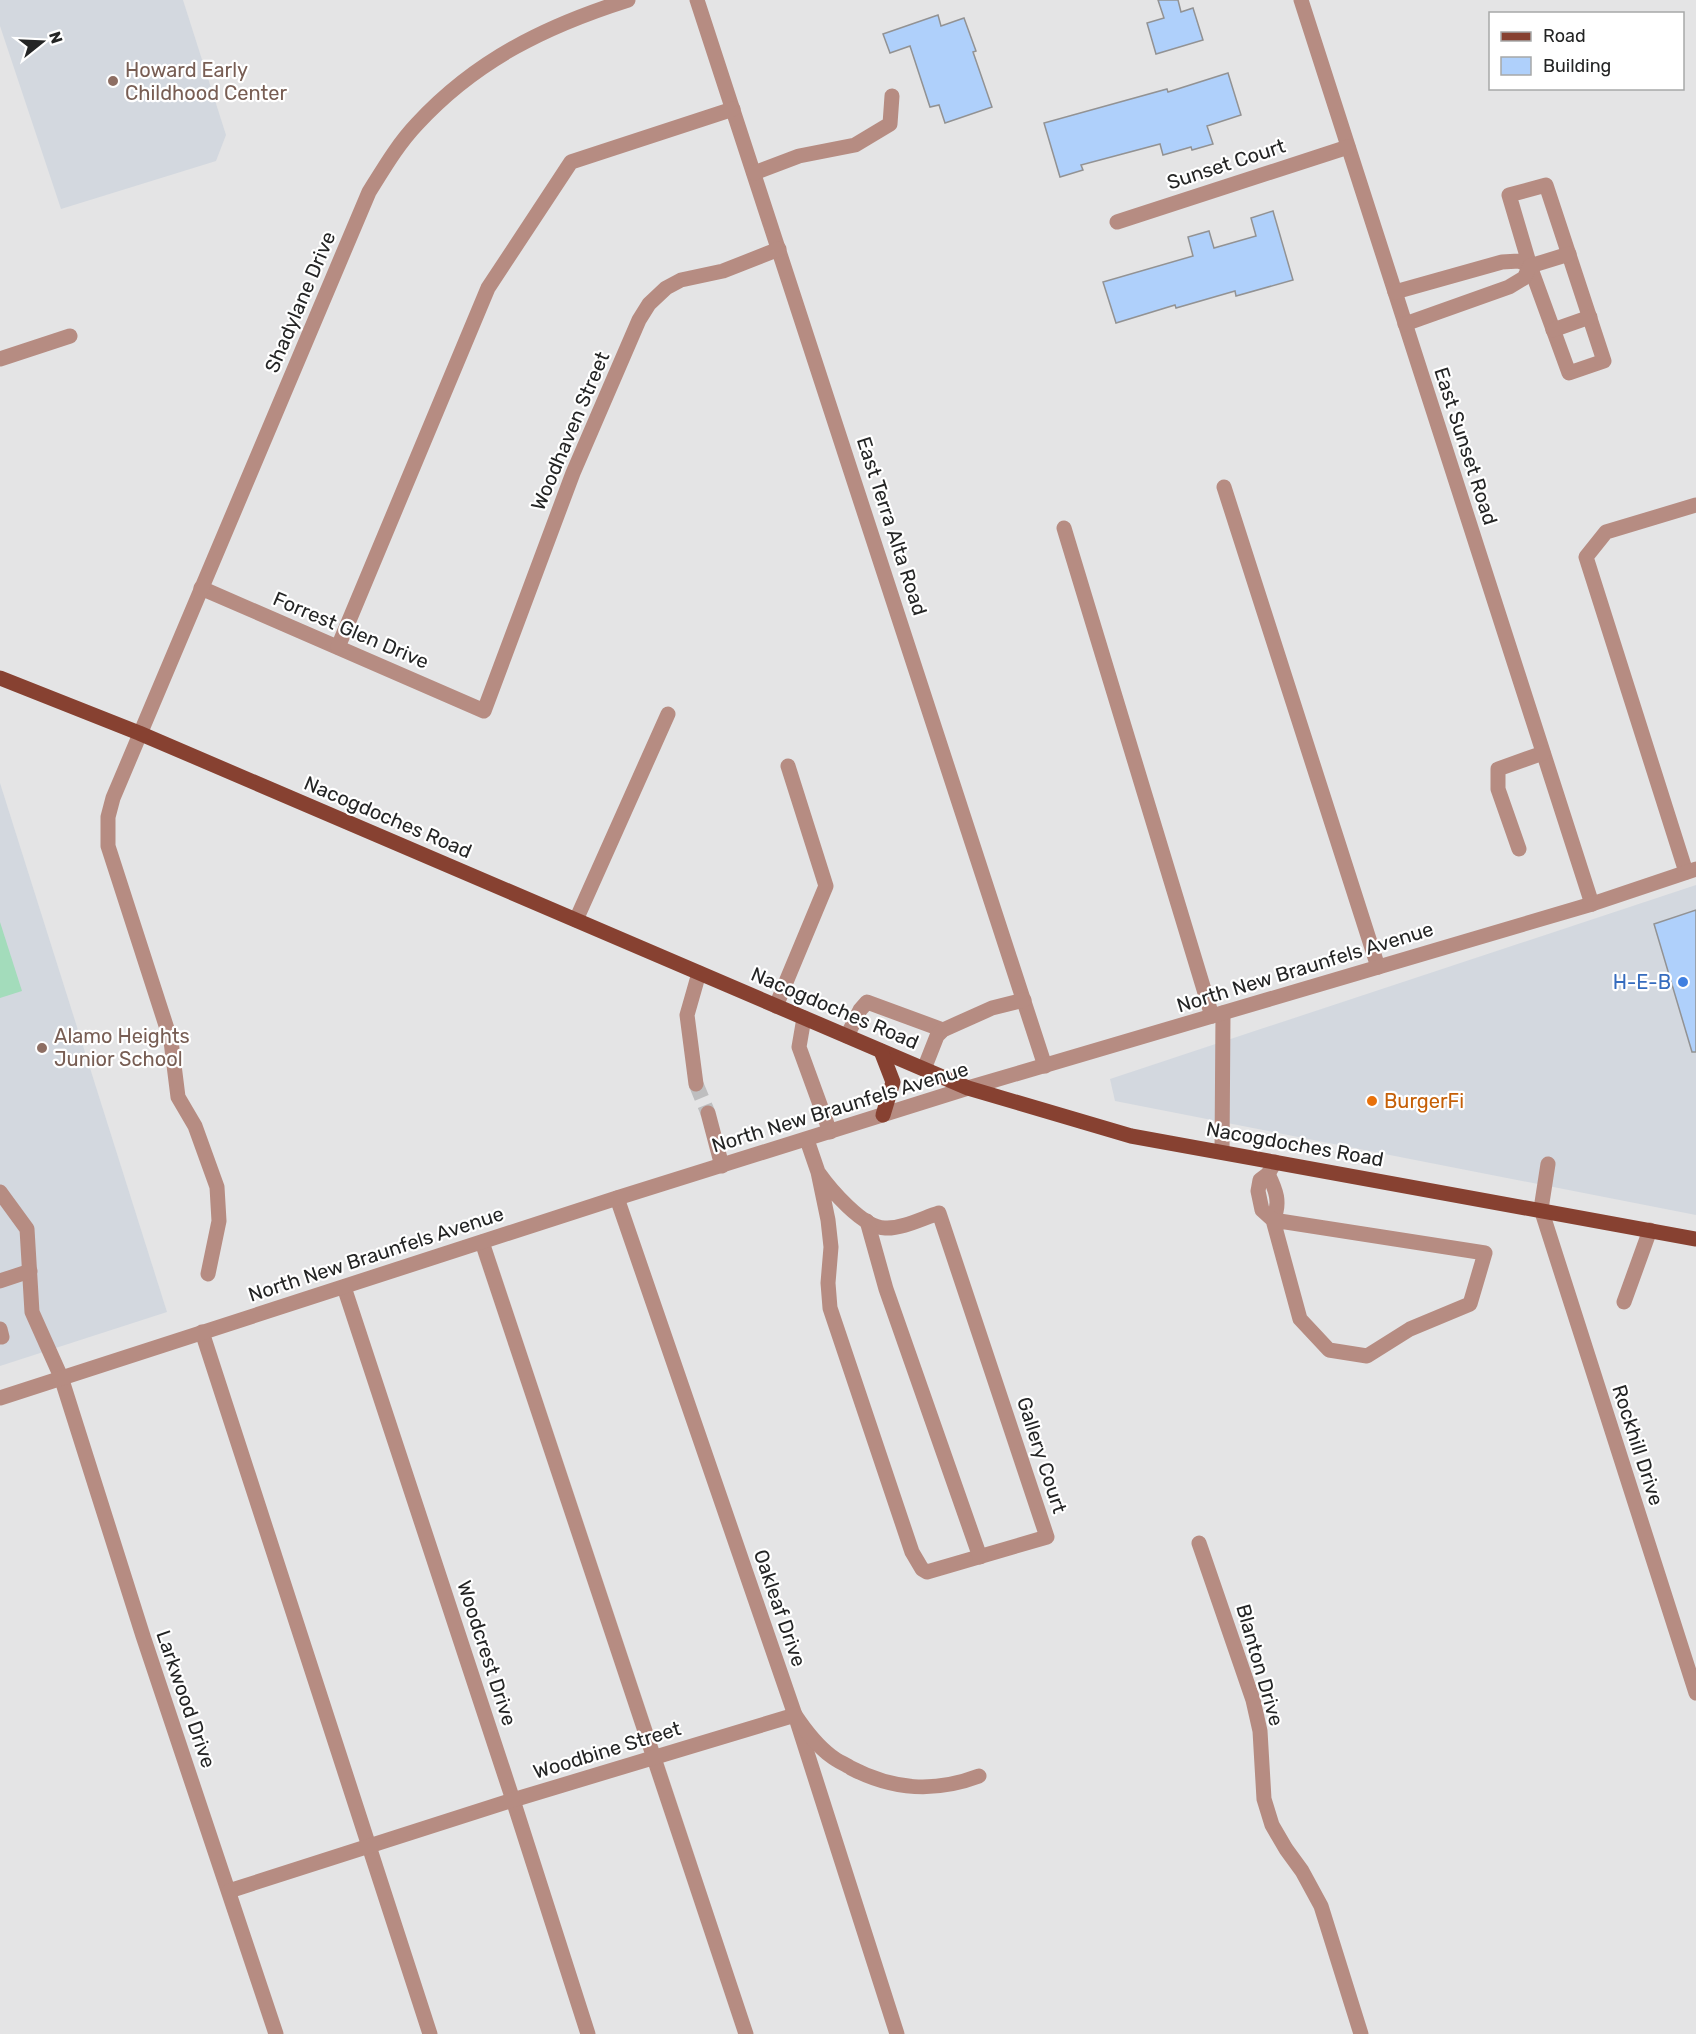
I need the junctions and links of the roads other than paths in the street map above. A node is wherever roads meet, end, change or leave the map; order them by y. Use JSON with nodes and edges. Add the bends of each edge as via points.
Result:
{"nodes":[{"id":1,"x":628,"y":0,"type":"edge"},
{"id":2,"x":697,"y":0,"type":"edge"},
{"id":3,"x":1301,"y":0,"type":"edge"},
{"id":4,"x":892,"y":96,"type":"dead end"},
{"id":5,"x":733,"y":109,"type":"junction"},
{"id":6,"x":1348,"y":147,"type":"junction"},
{"id":7,"x":754,"y":173,"type":"junction"},
{"id":8,"x":1117,"y":222,"type":"dead end"},
{"id":9,"x":779,"y":249,"type":"junction"},
{"id":10,"x":1569,"y":254,"type":"junction"},
{"id":11,"x":1530,"y":266,"type":"junction"},
{"id":12,"x":1473,"y":270,"type":"junction"},
{"id":13,"x":1395,"y":292,"type":"junction"},
{"id":14,"x":1480,"y":297,"type":"junction"},
{"id":15,"x":1590,"y":317,"type":"junction"},
{"id":16,"x":1405,"y":324,"type":"junction"},
{"id":17,"x":1553,"y":330,"type":"junction"},
{"id":18,"x":70,"y":336,"type":"dead end"},
{"id":19,"x":0,"y":359,"type":"edge"},
{"id":20,"x":1224,"y":487,"type":"dead end"},
{"id":21,"x":1696,"y":505,"type":"edge"},
{"id":22,"x":1064,"y":528,"type":"dead end"},
{"id":23,"x":201,"y":588,"type":"junction"},
{"id":24,"x":338,"y":647,"type":"junction"},
{"id":25,"x":0,"y":678,"type":"edge"},
{"id":26,"x":484,"y":711,"type":"joint"},
{"id":27,"x":668,"y":714,"type":"dead end"},
{"id":28,"x":139,"y":733,"type":"junction"},
{"id":29,"x":1543,"y":753,"type":"junction"},
{"id":30,"x":788,"y":766,"type":"dead end"},
{"id":31,"x":1519,"y":849,"type":"dead end"},
{"id":32,"x":1691,"y":871,"type":"edge"},
{"id":33,"x":1592,"y":904,"type":"junction"},
{"id":34,"x":576,"y":920,"type":"junction"},
{"id":35,"x":1378,"y":967,"type":"junction"},
{"id":36,"x":699,"y":973,"type":"junction"},
{"id":37,"x":1024,"y":1000,"type":"junction"},
{"id":38,"x":776,"y":1006,"type":"junction"},
{"id":39,"x":1218,"y":1015,"type":"junction"},
{"id":40,"x":804,"y":1018,"type":"junction"},
{"id":41,"x":943,"y":1030,"type":"junction"},
{"id":42,"x":847,"y":1036,"type":"junction"},
{"id":43,"x":881,"y":1051,"type":"junction"},
{"id":44,"x":1045,"y":1066,"type":"junction"},
{"id":45,"x":924,"y":1069,"type":"junction"},
{"id":46,"x":696,"y":1084,"type":"tunnel mouth"},
{"id":47,"x":968,"y":1088,"type":"junction"},
{"id":48,"x":708,"y":1113,"type":"tunnel mouth"},
{"id":49,"x":883,"y":1115,"type":"junction"},
{"id":50,"x":830,"y":1132,"type":"junction"},
{"id":51,"x":807,"y":1140,"type":"junction"},
{"id":52,"x":1222,"y":1152,"type":"junction"},
{"id":53,"x":1548,"y":1164,"type":"dead end"},
{"id":54,"x":722,"y":1166,"type":"junction"},
{"id":55,"x":1271,"y":1168,"type":"junction"},
{"id":56,"x":818,"y":1172,"type":"junction"},
{"id":57,"x":0,"y":1192,"type":"edge"},
{"id":58,"x":617,"y":1198,"type":"junction"},
{"id":59,"x":1541,"y":1209,"type":"junction"},
{"id":60,"x":1273,"y":1220,"type":"junction"},
{"id":61,"x":867,"y":1221,"type":"junction"},
{"id":62,"x":1650,"y":1230,"type":"junction"},
{"id":63,"x":1696,"y":1239,"type":"edge"},
{"id":64,"x":482,"y":1242,"type":"junction"},
{"id":65,"x":30,"y":1271,"type":"junction"},
{"id":66,"x":208,"y":1274,"type":"dead end"},
{"id":67,"x":0,"y":1281,"type":"edge"},
{"id":68,"x":344,"y":1287,"type":"junction"},
{"id":69,"x":1624,"y":1302,"type":"dead end"},
{"id":70,"x":0,"y":1329,"type":"edge"},
{"id":71,"x":202,"y":1332,"type":"junction"},
{"id":72,"x":0,"y":1337,"type":"edge"},
{"id":73,"x":61,"y":1377,"type":"junction"},
{"id":74,"x":0,"y":1398,"type":"edge"},
{"id":75,"x":1199,"y":1543,"type":"dead end"},
{"id":76,"x":980,"y":1557,"type":"junction"},
{"id":77,"x":1696,"y":1693,"type":"edge"},
{"id":78,"x":795,"y":1715,"type":"junction"},
{"id":79,"x":654,"y":1758,"type":"junction"},
{"id":80,"x":980,"y":1776,"type":"dead end"},
{"id":81,"x":513,"y":1800,"type":"junction"},
{"id":82,"x":369,"y":1846,"type":"junction"},
{"id":83,"x":229,"y":1891,"type":"junction"},
{"id":84,"x":276,"y":2034,"type":"edge"},
{"id":85,"x":430,"y":2034,"type":"edge"},
{"id":86,"x":588,"y":2034,"type":"edge"},
{"id":87,"x":746,"y":2034,"type":"edge"},
{"id":88,"x":897,"y":2034,"type":"edge"},
{"id":89,"x":1361,"y":2034,"type":"edge"}],
"edges":[{"from":1,"to":23,"type":"street","name":"Shadylane Drive","via":[[531,37],[485,64],[444,96],[390,158],[369,192]]},
{"from":2,"to":5,"type":"street","name":"East Terra Alta Road"},
{"from":3,"to":6,"type":"street","name":"East Sunset Road"},
{"from":4,"to":7,"type":"street","via":[[890,124],[874,135],[855,145],[799,156]]},
{"from":5,"to":7,"type":"street","name":"East Terra Alta Road"},
{"from":5,"to":24,"type":"street","via":[[571,162],[488,288]]},
{"from":6,"to":8,"type":"street","name":"Sunset Court"},
{"from":6,"to":13,"type":"street","name":"East Sunset Road"},
{"from":7,"to":9,"type":"street","name":"East Terra Alta Road"},
{"from":9,"to":26,"type":"street","name":"Woodhaven Street","via":[[723,271],[681,280],[649,304],[573,473]]},
{"from":9,"to":37,"type":"street","name":"East Terra Alta Road"},
{"from":10,"to":11,"type":"street"},
{"from":10,"to":11,"type":"street","via":[[1546,185],[1509,195]]},
{"from":10,"to":15,"type":"street"},
{"from":11,"to":12,"type":"street","via":[[1519,261],[1502,262]]},
{"from":11,"to":14,"type":"street","via":[[1524,278]]},
{"from":11,"to":17,"type":"street"},
{"from":12,"to":13,"type":"street"},
{"from":12,"to":14,"type":"street"},
{"from":13,"to":16,"type":"street","name":"East Sunset Road"},
{"from":14,"to":16,"type":"street"},
{"from":15,"to":17,"type":"street"},
{"from":15,"to":17,"type":"street","via":[[1604,360],[1587,367],[1569,373]]},
{"from":16,"to":29,"type":"street","name":"East Sunset Road"},
{"from":18,"to":19,"type":"street"},
{"from":20,"to":35,"type":"street"},
{"from":21,"to":32,"type":"street","via":[[1606,532],[1586,557]]},
{"from":22,"to":39,"type":"street"},
{"from":23,"to":24,"type":"street","name":"Forrest Glen Drive"},
{"from":23,"to":28,"type":"street","name":"Shadylane Drive"},
{"from":24,"to":26,"type":"street","name":"Forrest Glen Drive"},
{"from":25,"to":28,"type":"main road","name":"Nacogdoches Road"},
{"from":27,"to":34,"type":"street"},
{"from":28,"to":34,"type":"main road","name":"Nacogdoches Road"},
{"from":28,"to":66,"type":"street","name":"Shadylane Drive","via":[[113,798],[108,817],[108,846],[171,1041],[178,1097],[195,1126],[217,1186],[219,1221]]},
{"from":29,"to":31,"type":"street","via":[[1498,769],[1498,789]]},
{"from":29,"to":33,"type":"street","name":"East Sunset Road"},
{"from":30,"to":38,"type":"street","via":[[826,886]]},
{"from":32,"to":33,"type":"street","name":"North New Braunfels Avenue"},
{"from":33,"to":35,"type":"street","name":"North New Braunfels Avenue"},
{"from":34,"to":36,"type":"main road","name":"Nacogdoches Road"},
{"from":35,"to":39,"type":"street","name":"North New Braunfels Avenue"},
{"from":36,"to":38,"type":"main road","name":"Nacogdoches Road"},
{"from":36,"to":46,"type":"street","via":[[687,1015]]},
{"from":37,"to":41,"type":"street","via":[[992,1008]]},
{"from":37,"to":44,"type":"street","name":"East Terra Alta Road"},
{"from":38,"to":40,"type":"main road","name":"Nacogdoches Road"},
{"from":39,"to":44,"type":"street","name":"North New Braunfels Avenue"},
{"from":39,"to":52,"type":"street"},
{"from":40,"to":42,"type":"main road","name":"Nacogdoches Road"},
{"from":40,"to":50,"type":"street","via":[[799,1047]]},
{"from":41,"to":42,"type":"street","via":[[867,1002]]},
{"from":41,"to":45,"type":"street"},
{"from":42,"to":43,"type":"main road","name":"Nacogdoches Road"},
{"from":43,"to":45,"type":"main road","name":"Nacogdoches Road"},
{"from":43,"to":49,"type":"main road","via":[[893,1082]]},
{"from":44,"to":47,"type":"street","name":"North New Braunfels Avenue"},
{"from":45,"to":47,"type":"main road","name":"Nacogdoches Road"},
{"from":47,"to":49,"type":"street","name":"North New Braunfels Avenue"},
{"from":47,"to":52,"type":"main road","name":"Nacogdoches Road","via":[[1131,1136]]},
{"from":48,"to":54,"type":"street"},
{"from":49,"to":50,"type":"street","name":"North New Braunfels Avenue"},
{"from":50,"to":51,"type":"street","name":"North New Braunfels Avenue"},
{"from":51,"to":54,"type":"street","name":"North New Braunfels Avenue"},
{"from":51,"to":56,"type":"street","name":"Gallery Court"},
{"from":52,"to":55,"type":"main road","name":"Nacogdoches Road"},
{"from":53,"to":59,"type":"street"},
{"from":54,"to":58,"type":"street","name":"North New Braunfels Avenue"},
{"from":55,"to":59,"type":"main road","name":"Nacogdoches Road"},
{"from":55,"to":60,"type":"street","via":[[1260,1180],[1258,1191],[1262,1210]]},
{"from":56,"to":61,"type":"street","name":"Gallery Court"},
{"from":56,"to":76,"type":"street","name":"Gallery Court","via":[[831,1247],[830,1308],[912,1552],[927,1572]]},
{"from":57,"to":65,"type":"street","name":"Larkwood Drive","via":[[27,1229]]},
{"from":58,"to":64,"type":"street","name":"North New Braunfels Avenue"},
{"from":58,"to":78,"type":"street","name":"Oakleaf Drive"},
{"from":59,"to":62,"type":"main road","name":"Nacogdoches Road"},
{"from":59,"to":77,"type":"street","name":"Rockhill Drive"},
{"from":60,"to":60,"type":"street","via":[[1437,1246],[1485,1253],[1470,1304],[1410,1329],[1367,1356],[1329,1350],[1300,1319]]},
{"from":61,"to":76,"type":"street","via":[[886,1289]]},
{"from":61,"to":76,"type":"street","name":"Gallery Court","via":[[891,1228],[939,1213],[1047,1537]]},
{"from":62,"to":63,"type":"main road","name":"Nacogdoches Road"},
{"from":62,"to":69,"type":"street"},
{"from":64,"to":68,"type":"street","name":"North New Braunfels Avenue"},
{"from":64,"to":79,"type":"street"},
{"from":65,"to":67,"type":"street"},
{"from":65,"to":73,"type":"street","name":"Larkwood Drive","via":[[32,1312]]},
{"from":68,"to":71,"type":"street","name":"North New Braunfels Avenue"},
{"from":68,"to":81,"type":"street","name":"Woodcrest Drive"},
{"from":70,"to":72,"type":"street"},
{"from":71,"to":73,"type":"street","name":"North New Braunfels Avenue"},
{"from":71,"to":82,"type":"street"},
{"from":73,"to":74,"type":"street","name":"North New Braunfels Avenue"},
{"from":73,"to":83,"type":"street","name":"Larkwood Drive"},
{"from":75,"to":89,"type":"street","name":"Blanton Drive","via":[[1253,1700],[1269,1816],[1321,1906]]},
{"from":78,"to":79,"type":"street","name":"Woodbine Street"},
{"from":78,"to":80,"type":"street","via":[[809,1736],[832,1757],[873,1779],[903,1787],[934,1787]]},
{"from":78,"to":88,"type":"street","name":"Oakleaf Drive"},
{"from":79,"to":81,"type":"street","name":"Woodbine Street"},
{"from":79,"to":87,"type":"street"},
{"from":81,"to":82,"type":"street","name":"Woodbine Street"},
{"from":81,"to":86,"type":"street","name":"Woodcrest Drive"},
{"from":82,"to":83,"type":"street","name":"Woodbine Street"},
{"from":82,"to":85,"type":"street"},
{"from":83,"to":84,"type":"street","name":"Larkwood Drive"}]}
